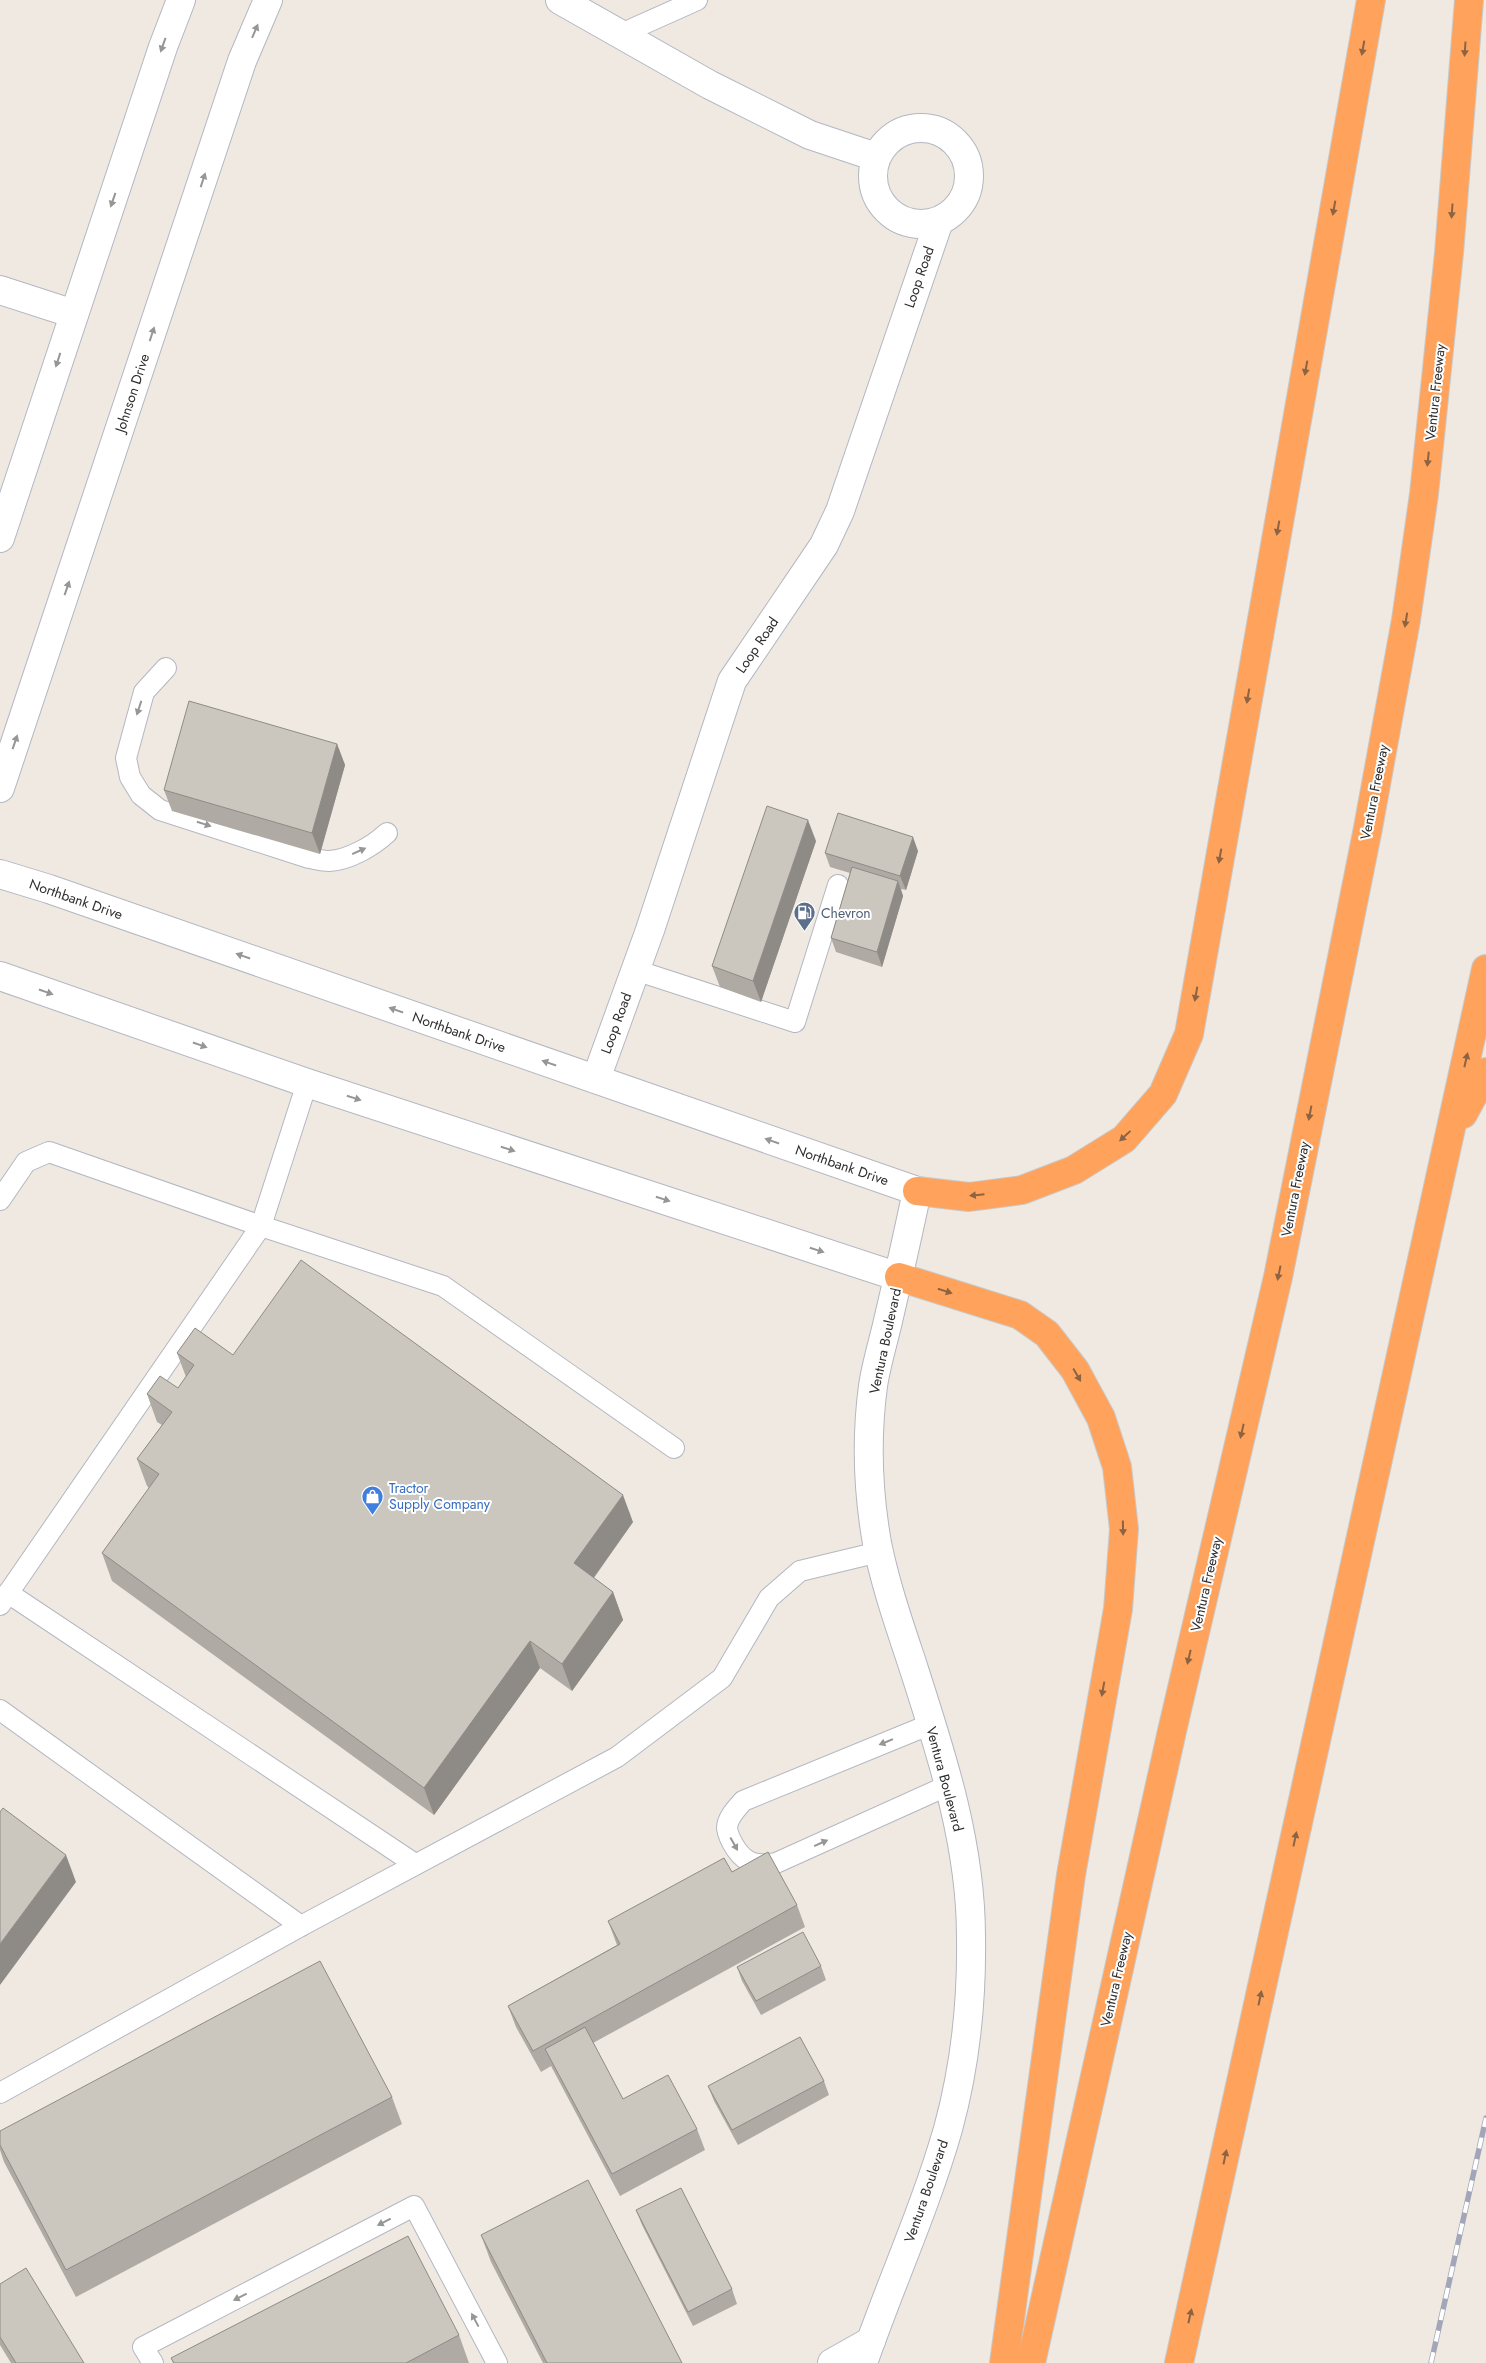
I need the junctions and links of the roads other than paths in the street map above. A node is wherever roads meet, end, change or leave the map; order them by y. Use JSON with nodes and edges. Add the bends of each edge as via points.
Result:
{"nodes":[{"id":1,"x":181,"y":0,"type":"edge"},
{"id":2,"x":268,"y":0,"type":"edge"},
{"id":3,"x":560,"y":0,"type":"edge"},
{"id":4,"x":697,"y":0,"type":"edge"},
{"id":5,"x":1371,"y":0,"type":"edge"},
{"id":6,"x":1469,"y":0,"type":"edge"},
{"id":7,"x":621,"y":34,"type":"junction"},
{"id":8,"x":876,"y":157,"type":"junction"},
{"id":9,"x":939,"y":221,"type":"junction"},
{"id":10,"x":0,"y":290,"type":"edge"},
{"id":11,"x":74,"y":314,"type":"junction"},
{"id":12,"x":0,"y":538,"type":"edge"},
{"id":13,"x":166,"y":668,"type":"dead end"},
{"id":14,"x":0,"y":788,"type":"edge"},
{"id":15,"x":387,"y":833,"type":"dead end"},
{"id":16,"x":0,"y":874,"type":"edge"},
{"id":17,"x":838,"y":885,"type":"dead end"},
{"id":18,"x":1486,"y":969,"type":"edge"},
{"id":19,"x":635,"y":970,"type":"junction"},
{"id":20,"x":0,"y":976,"type":"edge"},
{"id":21,"x":1486,"y":1072,"type":"edge"},
{"id":22,"x":596,"y":1079,"type":"junction"},
{"id":23,"x":308,"y":1083,"type":"junction"},
{"id":24,"x":1447,"y":1142,"type":"junction"},
{"id":25,"x":917,"y":1191,"type":"junction"},
{"id":26,"x":0,"y":1200,"type":"edge"},
{"id":27,"x":261,"y":1226,"type":"junction"},
{"id":28,"x":899,"y":1276,"type":"junction"},
{"id":29,"x":674,"y":1448,"type":"dead end"},
{"id":30,"x":879,"y":1552,"type":"junction"},
{"id":31,"x":4,"y":1599,"type":"edge"},
{"id":32,"x":0,"y":1710,"type":"edge"},
{"id":33,"x":931,"y":1724,"type":"junction"},
{"id":34,"x":949,"y":1785,"type":"junction"},
{"id":35,"x":416,"y":1864,"type":"junction"},
{"id":36,"x":301,"y":1926,"type":"junction"},
{"id":37,"x":0,"y":2093,"type":"edge"},
{"id":38,"x":867,"y":2352,"type":"edge"},
{"id":39,"x":148,"y":2355,"type":"edge"},
{"id":40,"x":498,"y":2363,"type":"edge"},
{"id":41,"x":832,"y":2363,"type":"edge"},
{"id":42,"x":1004,"y":2363,"type":"edge"},
{"id":43,"x":1031,"y":2363,"type":"edge"},
{"id":44,"x":1178,"y":2363,"type":"edge"}],
"edges":[{"from":1,"to":11,"type":"main road","one_way":true},
{"from":14,"to":2,"type":"main road","name":"Johnson Drive","one_way":true,"via":[[242,61]]},
{"from":3,"to":7,"type":"main road"},
{"from":4,"to":7,"type":"lane"},
{"from":5,"to":25,"type":"highway","one_way":true,"via":[[1189,1034],[1163,1094],[1124,1139],[1074,1170],[1022,1190],[969,1196]]},
{"from":6,"to":43,"type":"highway","name":"Ventura Freeway","one_way":true,"via":[[1449,253],[1424,494],[1405,630],[1278,1277],[1172,1731]]},
{"from":7,"to":8,"type":"main road","via":[[710,85],[810,134]]},
{"from":8,"to":9,"type":"main road","name":"Loop Road","via":[[872,173],[874,189],[881,204],[893,216],[908,223],[923,225]]},
{"from":8,"to":9,"type":"main road","via":[[896,133],[912,128],[927,127],[943,132],[956,142],[965,155],[969,186],[953,213]]},
{"from":9,"to":19,"type":"main road","name":"Loop Road","via":[[840,511],[824,545],[732,681]]},
{"from":10,"to":11,"type":"main road"},
{"from":11,"to":12,"type":"main road","one_way":true},
{"from":13,"to":15,"type":"lane","one_way":true,"via":[[144,692],[126,758],[130,777],[141,795],[160,810],[309,858],[330,861],[370,846]]},
{"from":22,"to":16,"type":"main road","name":"Northbank Drive","one_way":true},
{"from":17,"to":19,"type":"lane","via":[[795,1022]]},
{"from":24,"to":18,"type":"highway","one_way":true},
{"from":19,"to":22,"type":"main road","name":"Loop Road"},
{"from":20,"to":23,"type":"main road","one_way":true},
{"from":21,"to":24,"type":"highway"},
{"from":25,"to":22,"type":"main road","name":"Northbank Drive","one_way":true},
{"from":23,"to":27,"type":"lane"},
{"from":23,"to":28,"type":"main road","one_way":true},
{"from":44,"to":24,"type":"highway","one_way":true},
{"from":25,"to":28,"type":"main road","name":"Ventura Boulevard"},
{"from":26,"to":27,"type":"lane","via":[[26,1162],[49,1152]]},
{"from":27,"to":29,"type":"lane","via":[[443,1286]]},
{"from":27,"to":31,"type":"lane"},
{"from":28,"to":30,"type":"main road","name":"Ventura Boulevard","via":[[873,1385],[871,1499]]},
{"from":28,"to":42,"type":"highway","one_way":true,"via":[[1020,1315],[1047,1334],[1075,1370],[1101,1418],[1117,1467],[1124,1529],[1118,1608],[1071,1875]]},
{"from":30,"to":33,"type":"main road","name":"Ventura Boulevard"},
{"from":30,"to":35,"type":"lane","via":[[800,1571],[769,1598],[722,1678],[617,1757]]},
{"from":31,"to":35,"type":"lane"},
{"from":32,"to":36,"type":"lane"},
{"from":33,"to":34,"type":"main road","name":"Ventura Boulevard"},
{"from":33,"to":34,"type":"lane","one_way":true,"via":[[743,1801],[727,1826],[731,1840],[744,1860],[760,1866],[776,1863]]},
{"from":34,"to":38,"type":"main road","name":"Ventura Boulevard","via":[[966,1870],[971,1934],[967,2033],[948,2129]]},
{"from":35,"to":36,"type":"lane"},
{"from":36,"to":37,"type":"lane"},
{"from":38,"to":41,"type":"main road"},
{"from":40,"to":39,"type":"lane","one_way":true,"via":[[414,2206]]}]}
